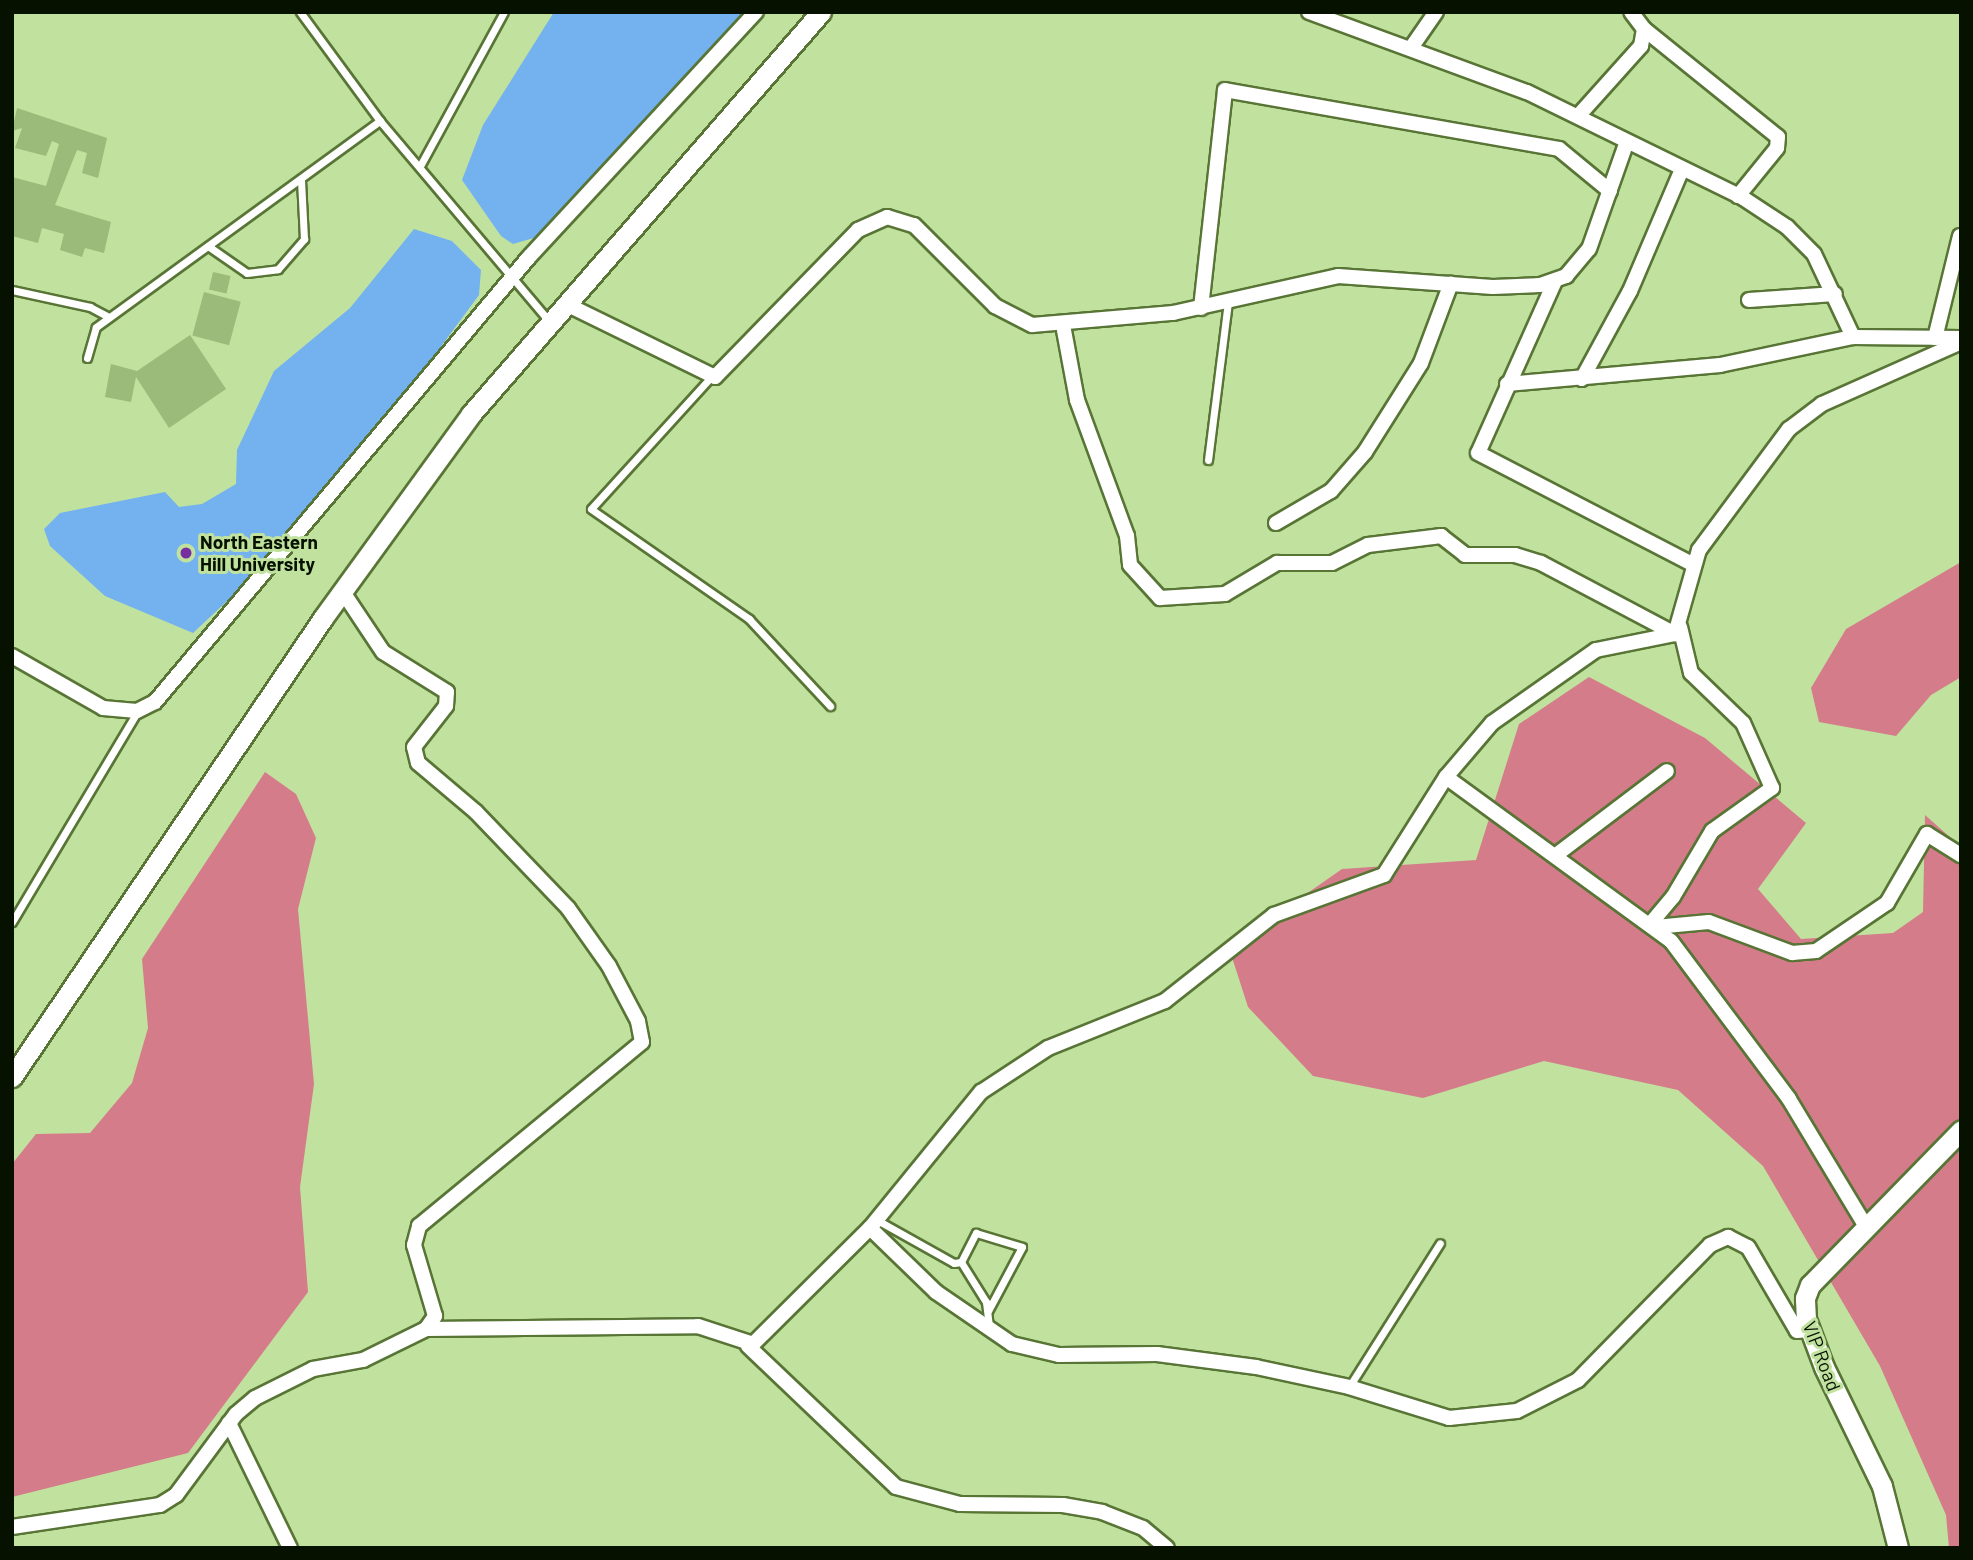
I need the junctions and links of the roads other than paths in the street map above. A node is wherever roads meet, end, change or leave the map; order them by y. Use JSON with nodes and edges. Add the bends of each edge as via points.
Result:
{"nodes":[{"id":1,"x":300,"y":12,"type":"edge"},
{"id":2,"x":504,"y":12,"type":"edge"},
{"id":3,"x":756,"y":12,"type":"edge"},
{"id":4,"x":821,"y":12,"type":"edge"},
{"id":5,"x":1309,"y":12,"type":"edge"},
{"id":6,"x":1436,"y":12,"type":"edge"},
{"id":7,"x":1631,"y":12,"type":"edge"},
{"id":8,"x":1644,"y":29,"type":"junction"},
{"id":9,"x":1411,"y":48,"type":"junction"},
{"id":10,"x":1579,"y":115,"type":"junction"},
{"id":11,"x":380,"y":121,"type":"junction"},
{"id":12,"x":1626,"y":144,"type":"junction"},
{"id":13,"x":420,"y":166,"type":"junction"},
{"id":14,"x":1682,"y":169,"type":"junction"},
{"id":15,"x":301,"y":179,"type":"junction"},
{"id":16,"x":1610,"y":191,"type":"junction"},
{"id":17,"x":1738,"y":196,"type":"junction"},
{"id":18,"x":1960,"y":236,"type":"edge"},
{"id":19,"x":208,"y":246,"type":"junction"},
{"id":20,"x":511,"y":279,"type":"junction"},
{"id":21,"x":1555,"y":281,"type":"junction"},
{"id":22,"x":1451,"y":283,"type":"junction"},
{"id":23,"x":12,"y":290,"type":"edge"},
{"id":24,"x":1835,"y":294,"type":"junction"},
{"id":25,"x":1749,"y":300,"type":"dead end"},
{"id":26,"x":1228,"y":302,"type":"junction"},
{"id":27,"x":566,"y":304,"type":"junction"},
{"id":28,"x":1201,"y":308,"type":"junction"},
{"id":29,"x":109,"y":317,"type":"junction"},
{"id":30,"x":550,"y":322,"type":"junction"},
{"id":31,"x":1063,"y":325,"type":"junction"},
{"id":32,"x":1853,"y":337,"type":"junction"},
{"id":33,"x":1935,"y":338,"type":"junction"},
{"id":34,"x":1961,"y":340,"type":"edge"},
{"id":35,"x":87,"y":358,"type":"dead end"},
{"id":36,"x":711,"y":377,"type":"junction"},
{"id":37,"x":1582,"y":379,"type":"junction"},
{"id":38,"x":1507,"y":384,"type":"junction"},
{"id":39,"x":1208,"y":460,"type":"dead end"},
{"id":40,"x":1276,"y":523,"type":"dead end"},
{"id":41,"x":1692,"y":564,"type":"junction"},
{"id":42,"x":343,"y":592,"type":"junction"},
{"id":43,"x":1677,"y":631,"type":"junction"},
{"id":44,"x":12,"y":656,"type":"edge"},
{"id":45,"x":830,"y":706,"type":"dead end"},
{"id":46,"x":137,"y":711,"type":"junction"},
{"id":47,"x":1667,"y":771,"type":"dead end"},
{"id":48,"x":1446,"y":777,"type":"junction"},
{"id":49,"x":1556,"y":855,"type":"junction"},
{"id":50,"x":1961,"y":855,"type":"edge"},
{"id":51,"x":12,"y":922,"type":"edge"},
{"id":52,"x":1653,"y":925,"type":"junction"},
{"id":53,"x":12,"y":1077,"type":"edge"},
{"id":54,"x":1961,"y":1130,"type":"edge"},
{"id":55,"x":873,"y":1224,"type":"junction"},
{"id":56,"x":1865,"y":1226,"type":"junction"},
{"id":57,"x":1440,"y":1243,"type":"dead end"},
{"id":58,"x":961,"y":1262,"type":"junction"},
{"id":59,"x":988,"y":1311,"type":"junction"},
{"id":60,"x":426,"y":1329,"type":"junction"},
{"id":61,"x":1810,"y":1330,"type":"junction"},
{"id":62,"x":989,"y":1331,"type":"junction"},
{"id":63,"x":748,"y":1346,"type":"junction"},
{"id":64,"x":1349,"y":1387,"type":"junction"},
{"id":65,"x":229,"y":1423,"type":"junction"},
{"id":66,"x":12,"y":1527,"type":"edge"},
{"id":67,"x":290,"y":1548,"type":"edge"},
{"id":68,"x":1167,"y":1548,"type":"edge"},
{"id":69,"x":1898,"y":1548,"type":"edge"}],
"edges":[{"from":1,"to":11,"type":"lane"},
{"from":2,"to":13,"type":"lane"},
{"from":3,"to":20,"type":"street"},
{"from":4,"to":27,"type":"street"},
{"from":5,"to":9,"type":"street"},
{"from":6,"to":9,"type":"street"},
{"from":7,"to":8,"type":"street"},
{"from":8,"to":10,"type":"street","via":[[1641,46]]},
{"from":8,"to":17,"type":"street","via":[[1778,137],[1777,148]]},
{"from":9,"to":10,"type":"street"},
{"from":10,"to":12,"type":"street"},
{"from":11,"to":13,"type":"lane"},
{"from":11,"to":15,"type":"lane"},
{"from":12,"to":14,"type":"street"},
{"from":12,"to":16,"type":"street"},
{"from":13,"to":20,"type":"lane"},
{"from":14,"to":17,"type":"street"},
{"from":14,"to":37,"type":"street","via":[[1630,291]]},
{"from":15,"to":19,"type":"lane"},
{"from":15,"to":19,"type":"lane","via":[[304,239],[278,269],[247,272]]},
{"from":16,"to":21,"type":"street","via":[[1589,248],[1576,267]]},
{"from":16,"to":28,"type":"street","via":[[1559,149],[1225,90]]},
{"from":17,"to":24,"type":"street","via":[[1800,240],[1824,269]]},
{"from":18,"to":33,"type":"street"},
{"from":19,"to":29,"type":"lane"},
{"from":20,"to":30,"type":"lane"},
{"from":20,"to":46,"type":"street","via":[[172,686]]},
{"from":21,"to":22,"type":"street","via":[[1525,287]]},
{"from":21,"to":38,"type":"street"},
{"from":22,"to":26,"type":"street","via":[[1338,276]]},
{"from":22,"to":40,"type":"street","via":[[1421,363],[1365,452],[1331,491]]},
{"from":23,"to":29,"type":"lane","via":[[90,307]]},
{"from":24,"to":25,"type":"street"},
{"from":24,"to":32,"type":"street","via":[[1846,332]]},
{"from":26,"to":28,"type":"street"},
{"from":26,"to":39,"type":"lane"},
{"from":27,"to":30,"type":"street"},
{"from":27,"to":36,"type":"street"},
{"from":28,"to":31,"type":"street"},
{"from":29,"to":35,"type":"lane","via":[[92,332]]},
{"from":30,"to":42,"type":"street","via":[[471,415]]},
{"from":31,"to":36,"type":"street","via":[[1032,325],[1005,314],[914,226],[887,217],[858,230],[739,355]]},
{"from":31,"to":43,"type":"street","via":[[1077,400],[1128,537],[1130,565],[1160,598],[1213,596],[1235,590],[1278,563],[1332,563],[1368,545],[1397,545],[1441,536],[1465,555],[1515,555],[1541,563]]},
{"from":32,"to":33,"type":"street"},
{"from":32,"to":37,"type":"street","via":[[1720,365]]},
{"from":33,"to":34,"type":"street"},
{"from":34,"to":41,"type":"street","via":[[1805,415],[1735,495]]},
{"from":36,"to":45,"type":"lane","via":[[591,509],[743,614]]},
{"from":37,"to":38,"type":"street"},
{"from":38,"to":41,"type":"street","via":[[1477,446],[1482,458]]},
{"from":41,"to":43,"type":"street"},
{"from":42,"to":53,"type":"street"},
{"from":42,"to":60,"type":"street","via":[[383,652],[447,692],[446,706],[414,747],[418,763],[476,812],[568,908],[609,966],[643,1034],[630,1055],[542,1121],[419,1226],[414,1245],[435,1307]]},
{"from":43,"to":48,"type":"street","via":[[1608,646],[1583,657],[1492,723]]},
{"from":43,"to":52,"type":"street","via":[[1691,673],[1744,723],[1772,788],[1712,831]]},
{"from":44,"to":46,"type":"street","via":[[103,708]]},
{"from":46,"to":51,"type":"lane"},
{"from":47,"to":49,"type":"street"},
{"from":48,"to":49,"type":"street"},
{"from":48,"to":55,"type":"street","via":[[1384,875],[1273,915],[1165,1001],[1048,1048],[1001,1075],[966,1107]]},
{"from":49,"to":52,"type":"street"},
{"from":50,"to":52,"type":"street","via":[[1927,834],[1887,904],[1816,951],[1792,953],[1709,922]]},
{"from":52,"to":56,"type":"street","via":[[1692,965],[1789,1098]]},
{"from":54,"to":56,"type":"street","name":"VIP Road"},
{"from":55,"to":58,"type":"lane","via":[[954,1263]]},
{"from":55,"to":62,"type":"street","via":[[936,1293]]},
{"from":55,"to":63,"type":"street"},
{"from":56,"to":61,"type":"street","name":"VIP Road","via":[[1810,1284],[1805,1298]]},
{"from":57,"to":64,"type":"lane"},
{"from":58,"to":59,"type":"lane"},
{"from":58,"to":59,"type":"lane","via":[[976,1233],[1024,1249]]},
{"from":59,"to":62,"type":"lane"},
{"from":60,"to":63,"type":"street","via":[[698,1326]]},
{"from":60,"to":65,"type":"street","via":[[363,1360],[304,1373],[255,1398]]},
{"from":61,"to":64,"type":"street","via":[[1797,1331],[1748,1247],[1728,1237],[1710,1245],[1604,1359],[1557,1394],[1517,1410],[1448,1418]]},
{"from":61,"to":69,"type":"street","name":"VIP Road","via":[[1882,1486]]},
{"from":62,"to":64,"type":"street","via":[[1012,1343],[1059,1355],[1157,1354]]},
{"from":63,"to":68,"type":"street","via":[[896,1487],[960,1504],[1063,1505],[1102,1512],[1143,1528]]},
{"from":65,"to":66,"type":"street","via":[[176,1495],[160,1505]]},
{"from":65,"to":67,"type":"street"}]}
